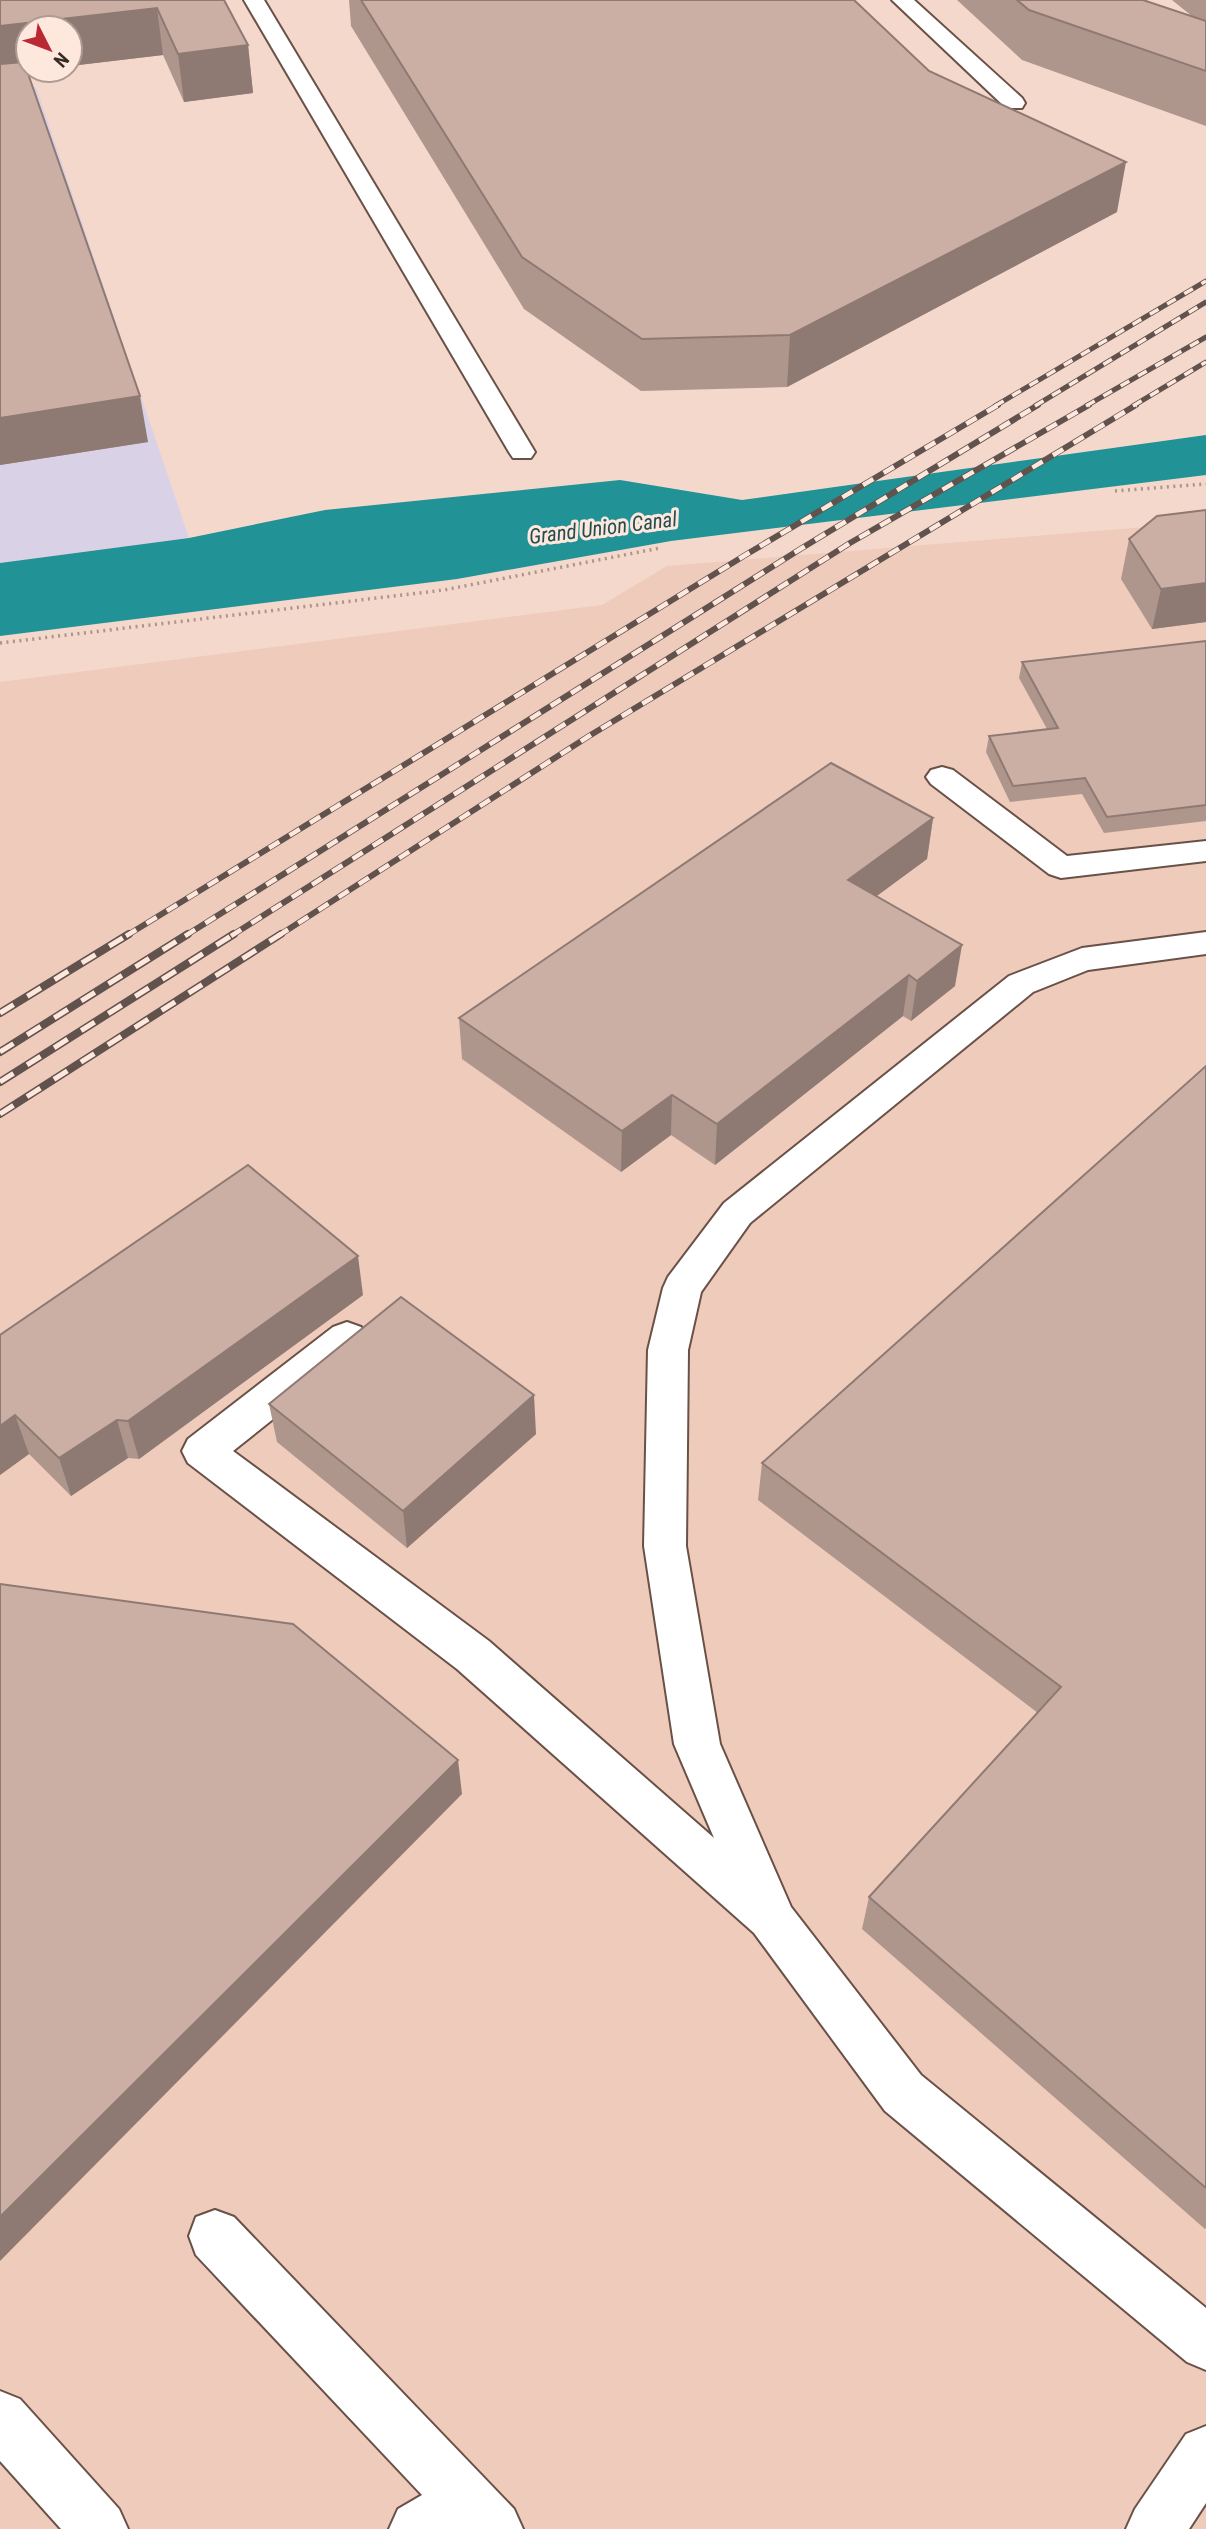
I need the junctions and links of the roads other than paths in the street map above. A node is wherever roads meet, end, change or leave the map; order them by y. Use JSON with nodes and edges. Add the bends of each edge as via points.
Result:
{"nodes":[{"id":1,"x":254,"y":0,"type":"edge"},
{"id":2,"x":902,"y":0,"type":"edge"},
{"id":3,"x":1014,"y":103,"type":"dead end"},
{"id":4,"x":522,"y":452,"type":"dead end"},
{"id":5,"x":942,"y":777,"type":"dead end"},
{"id":6,"x":1206,"y":850,"type":"edge"},
{"id":7,"x":1206,"y":943,"type":"edge"},
{"id":8,"x":347,"y":1338,"type":"edge"},
{"id":9,"x":775,"y":1923,"type":"junction"},
{"id":10,"x":215,"y":2236,"type":"dead end"},
{"id":11,"x":1206,"y":2343,"type":"edge"},
{"id":12,"x":0,"y":2419,"type":"edge"},
{"id":13,"x":480,"y":2515,"type":"edge"},
{"id":14,"x":99,"y":2529,"type":"edge"},
{"id":15,"x":418,"y":2529,"type":"edge"}],
"edges":[{"from":1,"to":4,"type":"street"},
{"from":2,"to":3,"type":"street"},
{"from":5,"to":6,"type":"street","via":[[1061,867]]},
{"from":7,"to":9,"type":"street","via":[[1082,959],[1021,984],[737,1213],[682,1288],[668,1350],[665,1546],[697,1744]]},
{"from":8,"to":9,"type":"street","via":[[203,1451],[473,1654]]},
{"from":9,"to":11,"type":"street","via":[[903,2093]]},
{"from":10,"to":13,"type":"street"},
{"from":12,"to":14,"type":"street"},
{"from":13,"to":15,"type":"street"}]}
